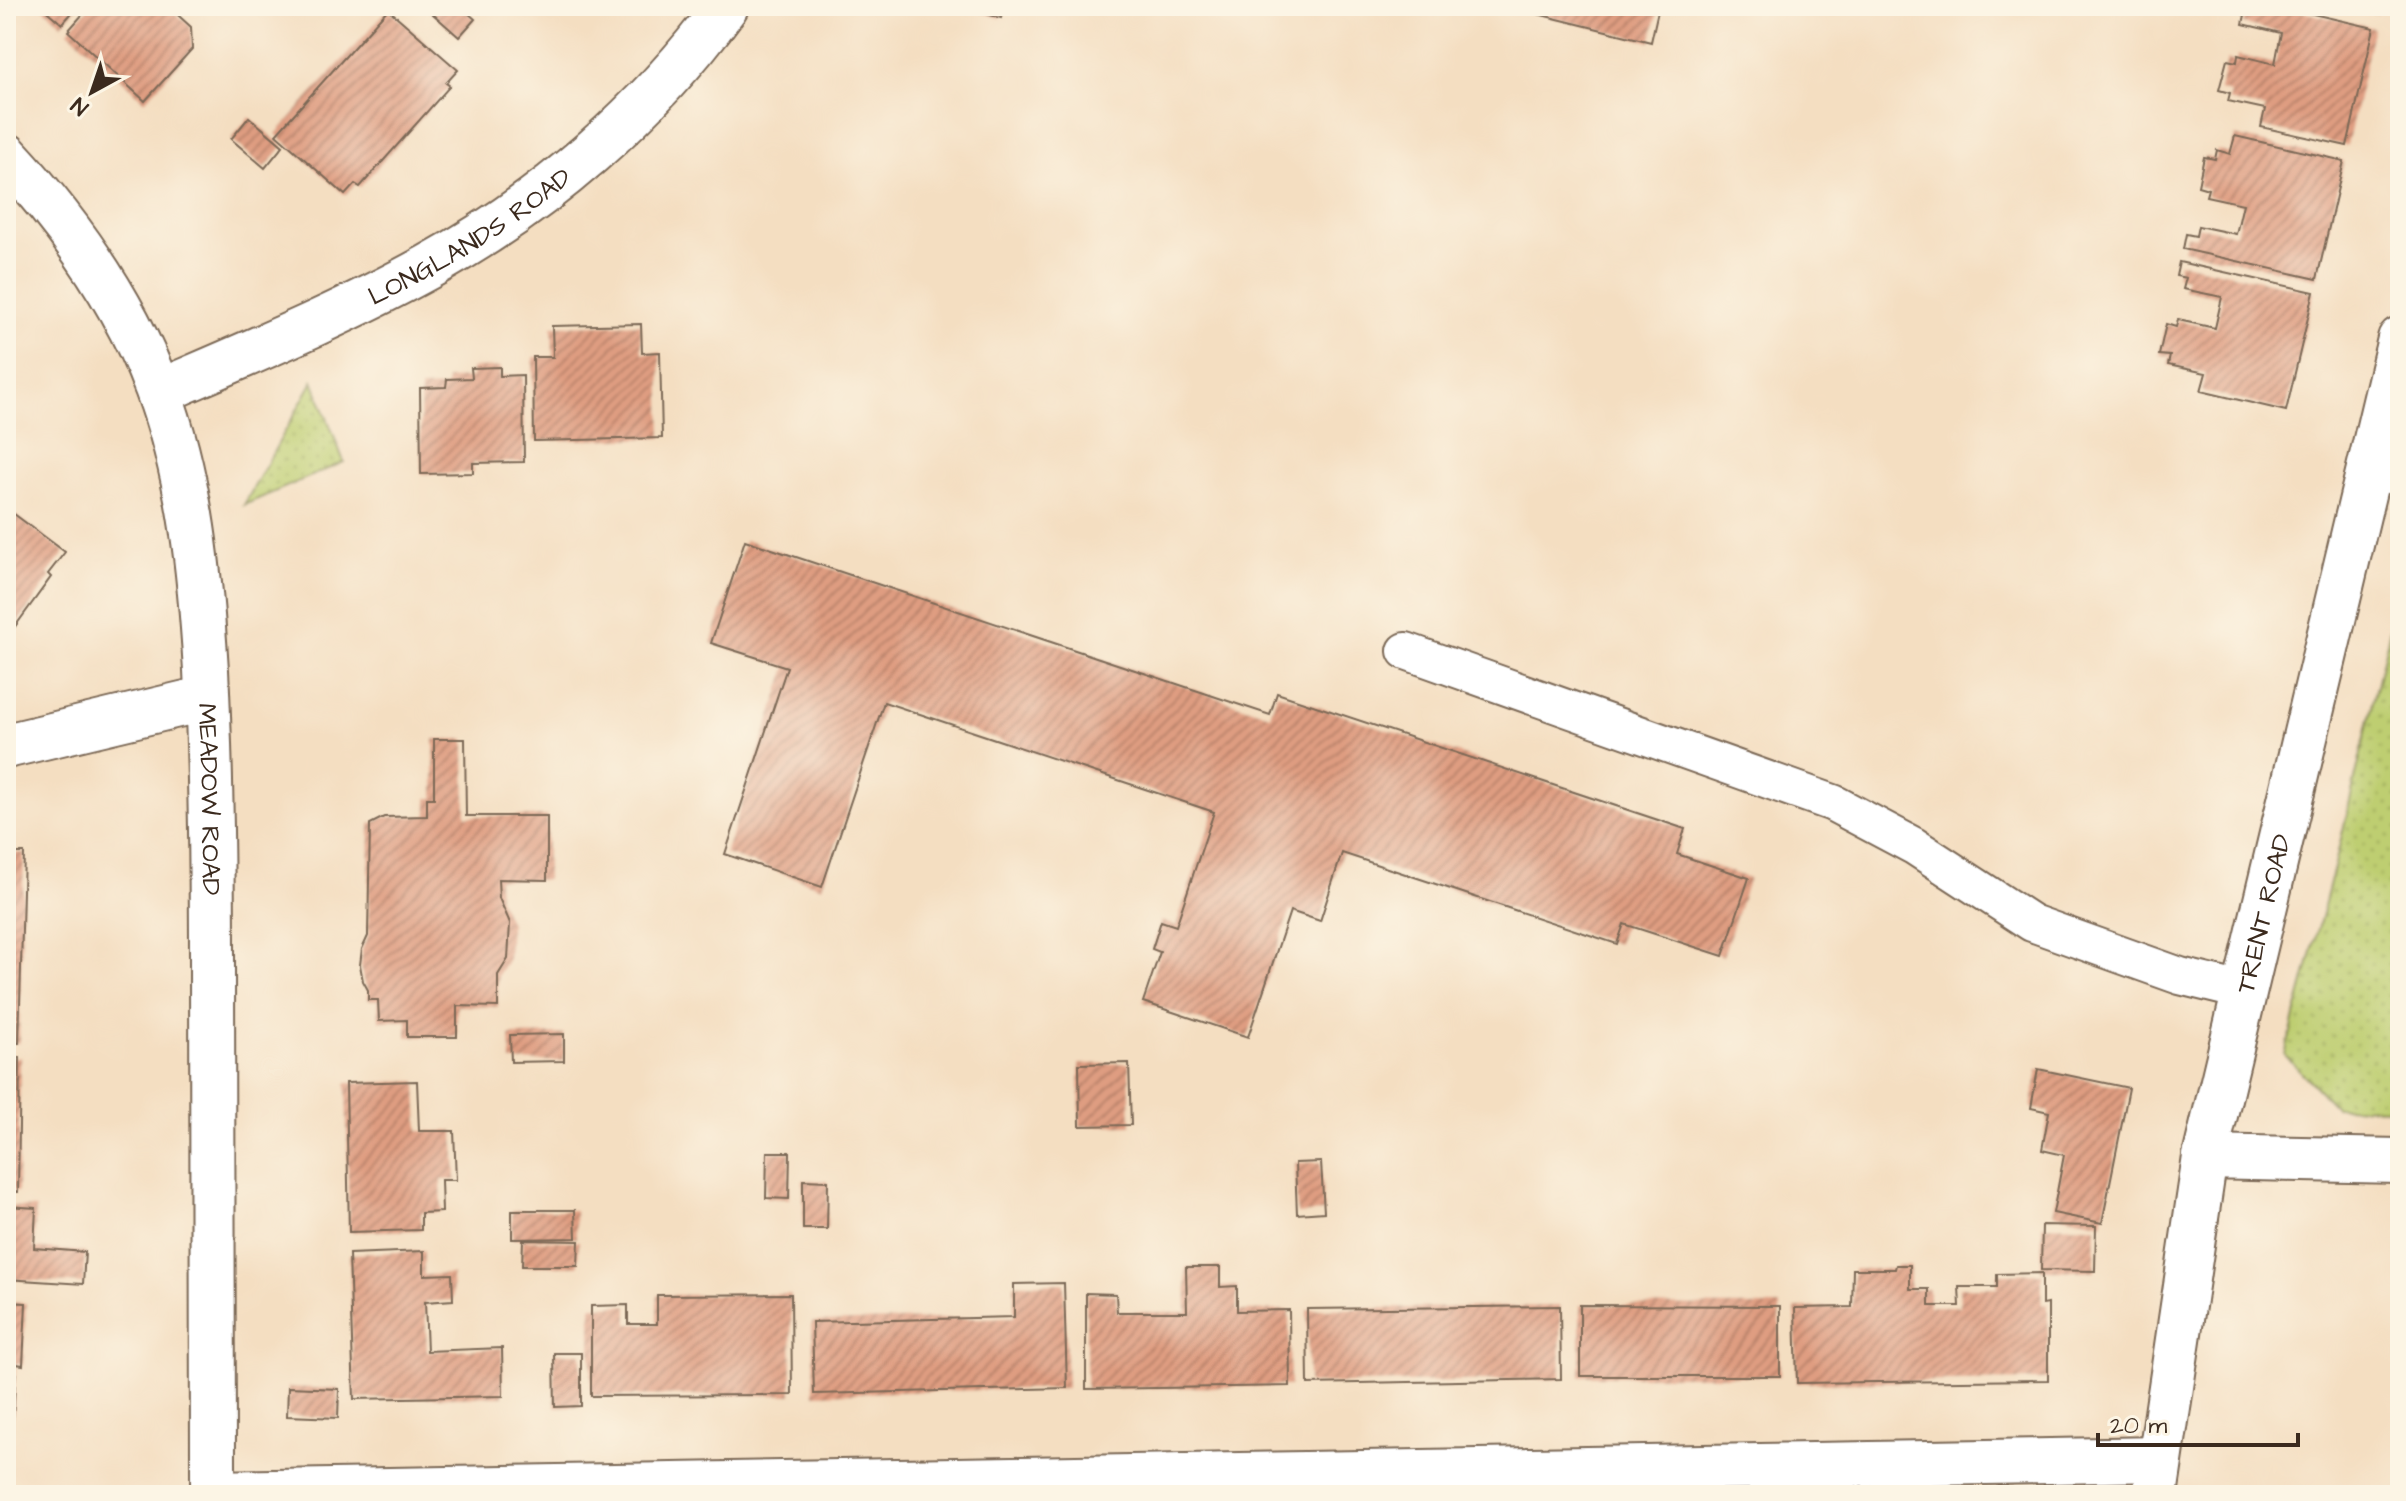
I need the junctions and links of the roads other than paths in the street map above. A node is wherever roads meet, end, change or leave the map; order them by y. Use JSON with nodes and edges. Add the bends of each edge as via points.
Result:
{"nodes":[{"id":1,"x":726,"y":6,"type":"edge"},
{"id":2,"x":6,"y":155,"type":"edge"},
{"id":3,"x":2400,"y":339,"type":"edge"},
{"id":4,"x":159,"y":392,"type":"junction"},
{"id":5,"x":2384,"y":474,"type":"edge"},
{"id":6,"x":1406,"y":651,"type":"dead end"},
{"id":7,"x":207,"y":698,"type":"junction"},
{"id":8,"x":6,"y":746,"type":"edge"},
{"id":9,"x":2246,"y":992,"type":"junction"},
{"id":10,"x":2205,"y":1157,"type":"junction"},
{"id":11,"x":2400,"y":1161,"type":"edge"},
{"id":12,"x":2158,"y":1477,"type":"edge"},
{"id":13,"x":213,"y":1494,"type":"edge"}],
"edges":[{"from":1,"to":4,"type":"street","name":"LONGLANDS ROAD","via":[[661,86],[596,147],[484,233],[347,308]]},
{"from":2,"to":4,"type":"street","name":"MEADOW ROAD","via":[[44,196],[104,284],[138,340]]},
{"from":3,"to":5,"type":"street","name":"TRENT ROAD"},
{"from":4,"to":7,"type":"street","name":"MEADOW ROAD","via":[[186,490],[202,600]]},
{"from":5,"to":9,"type":"street","name":"TRENT ROAD"},
{"from":6,"to":9,"type":"lane","via":[[1833,803],[1914,846],[2032,923],[2180,976]]},
{"from":7,"to":8,"type":"street"},
{"from":7,"to":13,"type":"street","name":"MEADOW ROAD","via":[[212,794]]},
{"from":9,"to":10,"type":"street","name":"TRENT ROAD"},
{"from":10,"to":11,"type":"street"},
{"from":10,"to":12,"type":"street","name":"TRENT ROAD"},
{"from":12,"to":13,"type":"street"}]}
